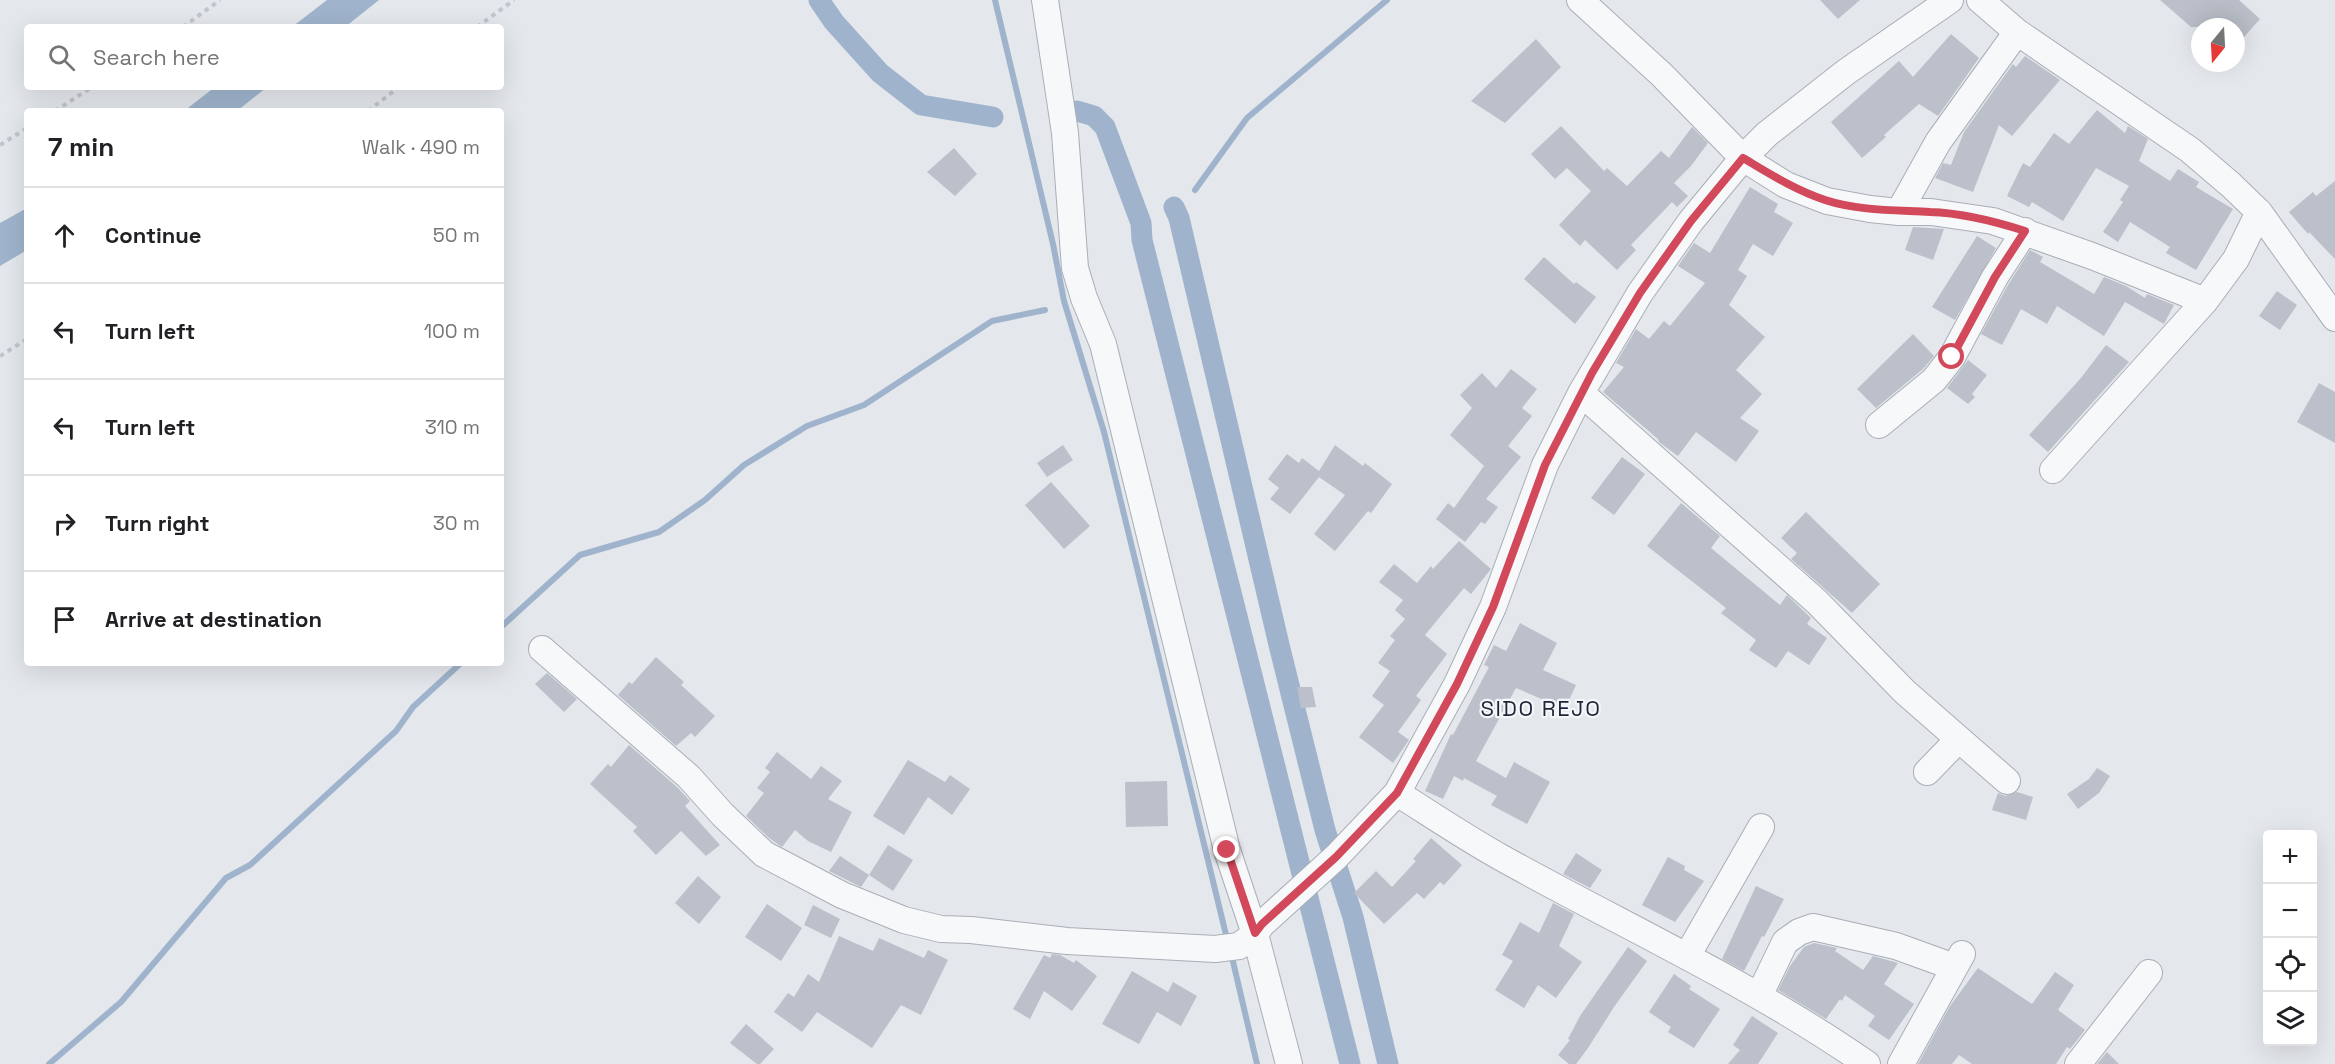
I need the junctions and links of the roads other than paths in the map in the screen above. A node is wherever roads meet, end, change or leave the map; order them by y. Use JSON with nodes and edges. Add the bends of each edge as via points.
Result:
{"nodes":[{"id":1,"x":1045,"y":0,"type":"edge"},
{"id":2,"x":1580,"y":0,"type":"edge"},
{"id":3,"x":1950,"y":0,"type":"edge"},
{"id":4,"x":1980,"y":0,"type":"edge"},
{"id":5,"x":2017,"y":32,"type":"junction"},
{"id":6,"x":1743,"y":158,"type":"junction"},
{"id":7,"x":1899,"y":212,"type":"junction"},
{"id":8,"x":2259,"y":212,"type":"junction"},
{"id":9,"x":2025,"y":231,"type":"junction"},
{"id":10,"x":2205,"y":301,"type":"junction"},
{"id":11,"x":2335,"y":318,"type":"edge"},
{"id":12,"x":1581,"y":393,"type":"junction"},
{"id":13,"x":1879,"y":425,"type":"dead end"},
{"id":14,"x":2053,"y":470,"type":"dead end"},
{"id":15,"x":542,"y":649,"type":"dead end"},
{"id":16,"x":1959,"y":739,"type":"junction"},
{"id":17,"x":1927,"y":772,"type":"dead end"},
{"id":18,"x":2007,"y":781,"type":"dead end"},
{"id":19,"x":1397,"y":793,"type":"junction"},
{"id":20,"x":1761,"y":827,"type":"dead end"},
{"id":21,"x":1236,"y":943,"type":"junction"},
{"id":22,"x":1687,"y":956,"type":"junction"},
{"id":23,"x":2149,"y":973,"type":"dead end"},
{"id":24,"x":1759,"y":996,"type":"junction"},
{"id":25,"x":1289,"y":1064,"type":"edge"},
{"id":26,"x":1867,"y":1064,"type":"edge"},
{"id":27,"x":1901,"y":1064,"type":"edge"},
{"id":28,"x":2078,"y":1064,"type":"edge"}],
"edges":[{"from":1,"to":21,"type":"street","via":[[1059,80],[1075,268],[1103,344],[1176,635],[1227,850]]},
{"from":2,"to":6,"type":"street","via":[[1662,75]]},
{"from":3,"to":6,"type":"street","via":[[1846,72],[1767,134]]},
{"from":4,"to":5,"type":"street"},
{"from":5,"to":7,"type":"street","via":[[1938,142]]},
{"from":5,"to":8,"type":"street","via":[[2190,150]]},
{"from":6,"to":7,"type":"street","via":[[1786,184],[1827,201]]},
{"from":6,"to":12,"type":"street","via":[[1691,221],[1640,293]]},
{"from":7,"to":9,"type":"street","via":[[1961,215]]},
{"from":8,"to":10,"type":"street","via":[[2236,259]]},
{"from":8,"to":11,"type":"street"},
{"from":9,"to":10,"type":"street"},
{"from":9,"to":13,"type":"street","via":[[1935,380]]},
{"from":10,"to":14,"type":"street"},
{"from":12,"to":16,"type":"street","via":[[1817,602],[1905,692]]},
{"from":12,"to":19,"type":"street","via":[[1545,465],[1493,607],[1457,684]]},
{"from":15,"to":21,"type":"street","via":[[689,777],[764,854],[842,895],[904,920],[941,929],[1067,940]]},
{"from":16,"to":17,"type":"street"},
{"from":16,"to":18,"type":"street"},
{"from":19,"to":21,"type":"street","via":[[1336,857]]},
{"from":19,"to":22,"type":"street","via":[[1501,857]]},
{"from":20,"to":22,"type":"street"},
{"from":21,"to":25,"type":"street"},
{"from":22,"to":24,"type":"street"},
{"from":23,"to":28,"type":"street"},
{"from":24,"to":26,"type":"street"},
{"from":24,"to":27,"type":"street","via":[[1785,942],[1813,927],[1958,960]]}]}
